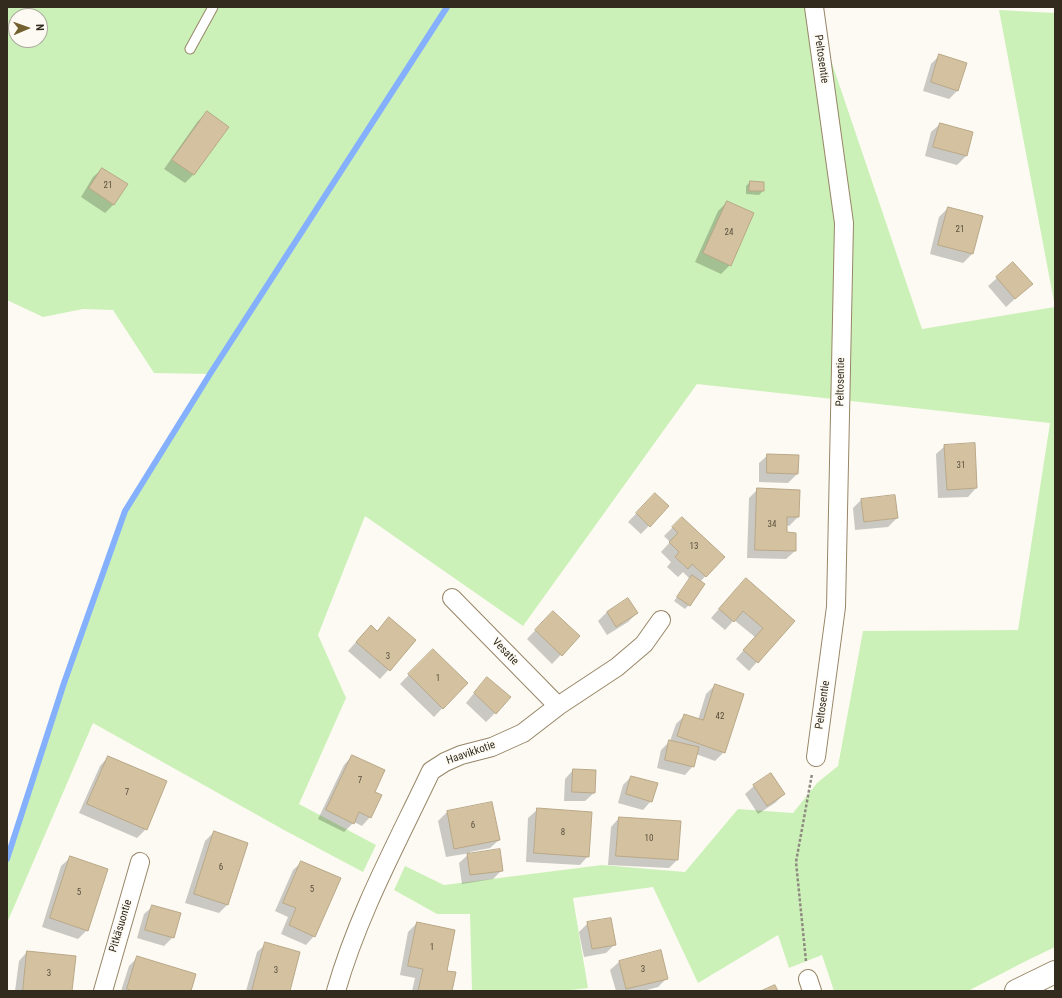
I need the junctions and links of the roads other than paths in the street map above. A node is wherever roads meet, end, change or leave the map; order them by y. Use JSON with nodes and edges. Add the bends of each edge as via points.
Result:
{"nodes":[{"id":1,"x":213,"y":7,"type":"edge"},
{"id":2,"x":814,"y":7,"type":"edge"},
{"id":3,"x":190,"y":49,"type":"dead end"},
{"id":4,"x":452,"y":598,"type":"dead end"},
{"id":5,"x":661,"y":620,"type":"dead end"},
{"id":6,"x":558,"y":706,"type":"junction"},
{"id":7,"x":816,"y":758,"type":"road end"},
{"id":8,"x":140,"y":862,"type":"dead end"},
{"id":9,"x":1055,"y":972,"type":"edge"},
{"id":10,"x":103,"y":991,"type":"edge"},
{"id":11,"x":336,"y":991,"type":"edge"},
{"id":12,"x":1016,"y":991,"type":"edge"}],
"edges":[{"from":1,"to":3,"type":"lane"},
{"from":2,"to":7,"type":"street","name":"Peltosentie","via":[[844,223],[836,607]]},
{"from":4,"to":6,"type":"street","name":"Vesatie"},
{"from":5,"to":6,"type":"street","name":"Haavikkotie","via":[[644,644],[617,667]]},
{"from":6,"to":11,"type":"street","name":"Haavikkotie","via":[[523,733],[492,747],[461,755],[431,771],[373,893],[342,968]]},
{"from":8,"to":10,"type":"street","name":"Pitkäsuontie"},
{"from":9,"to":12,"type":"street"}]}
